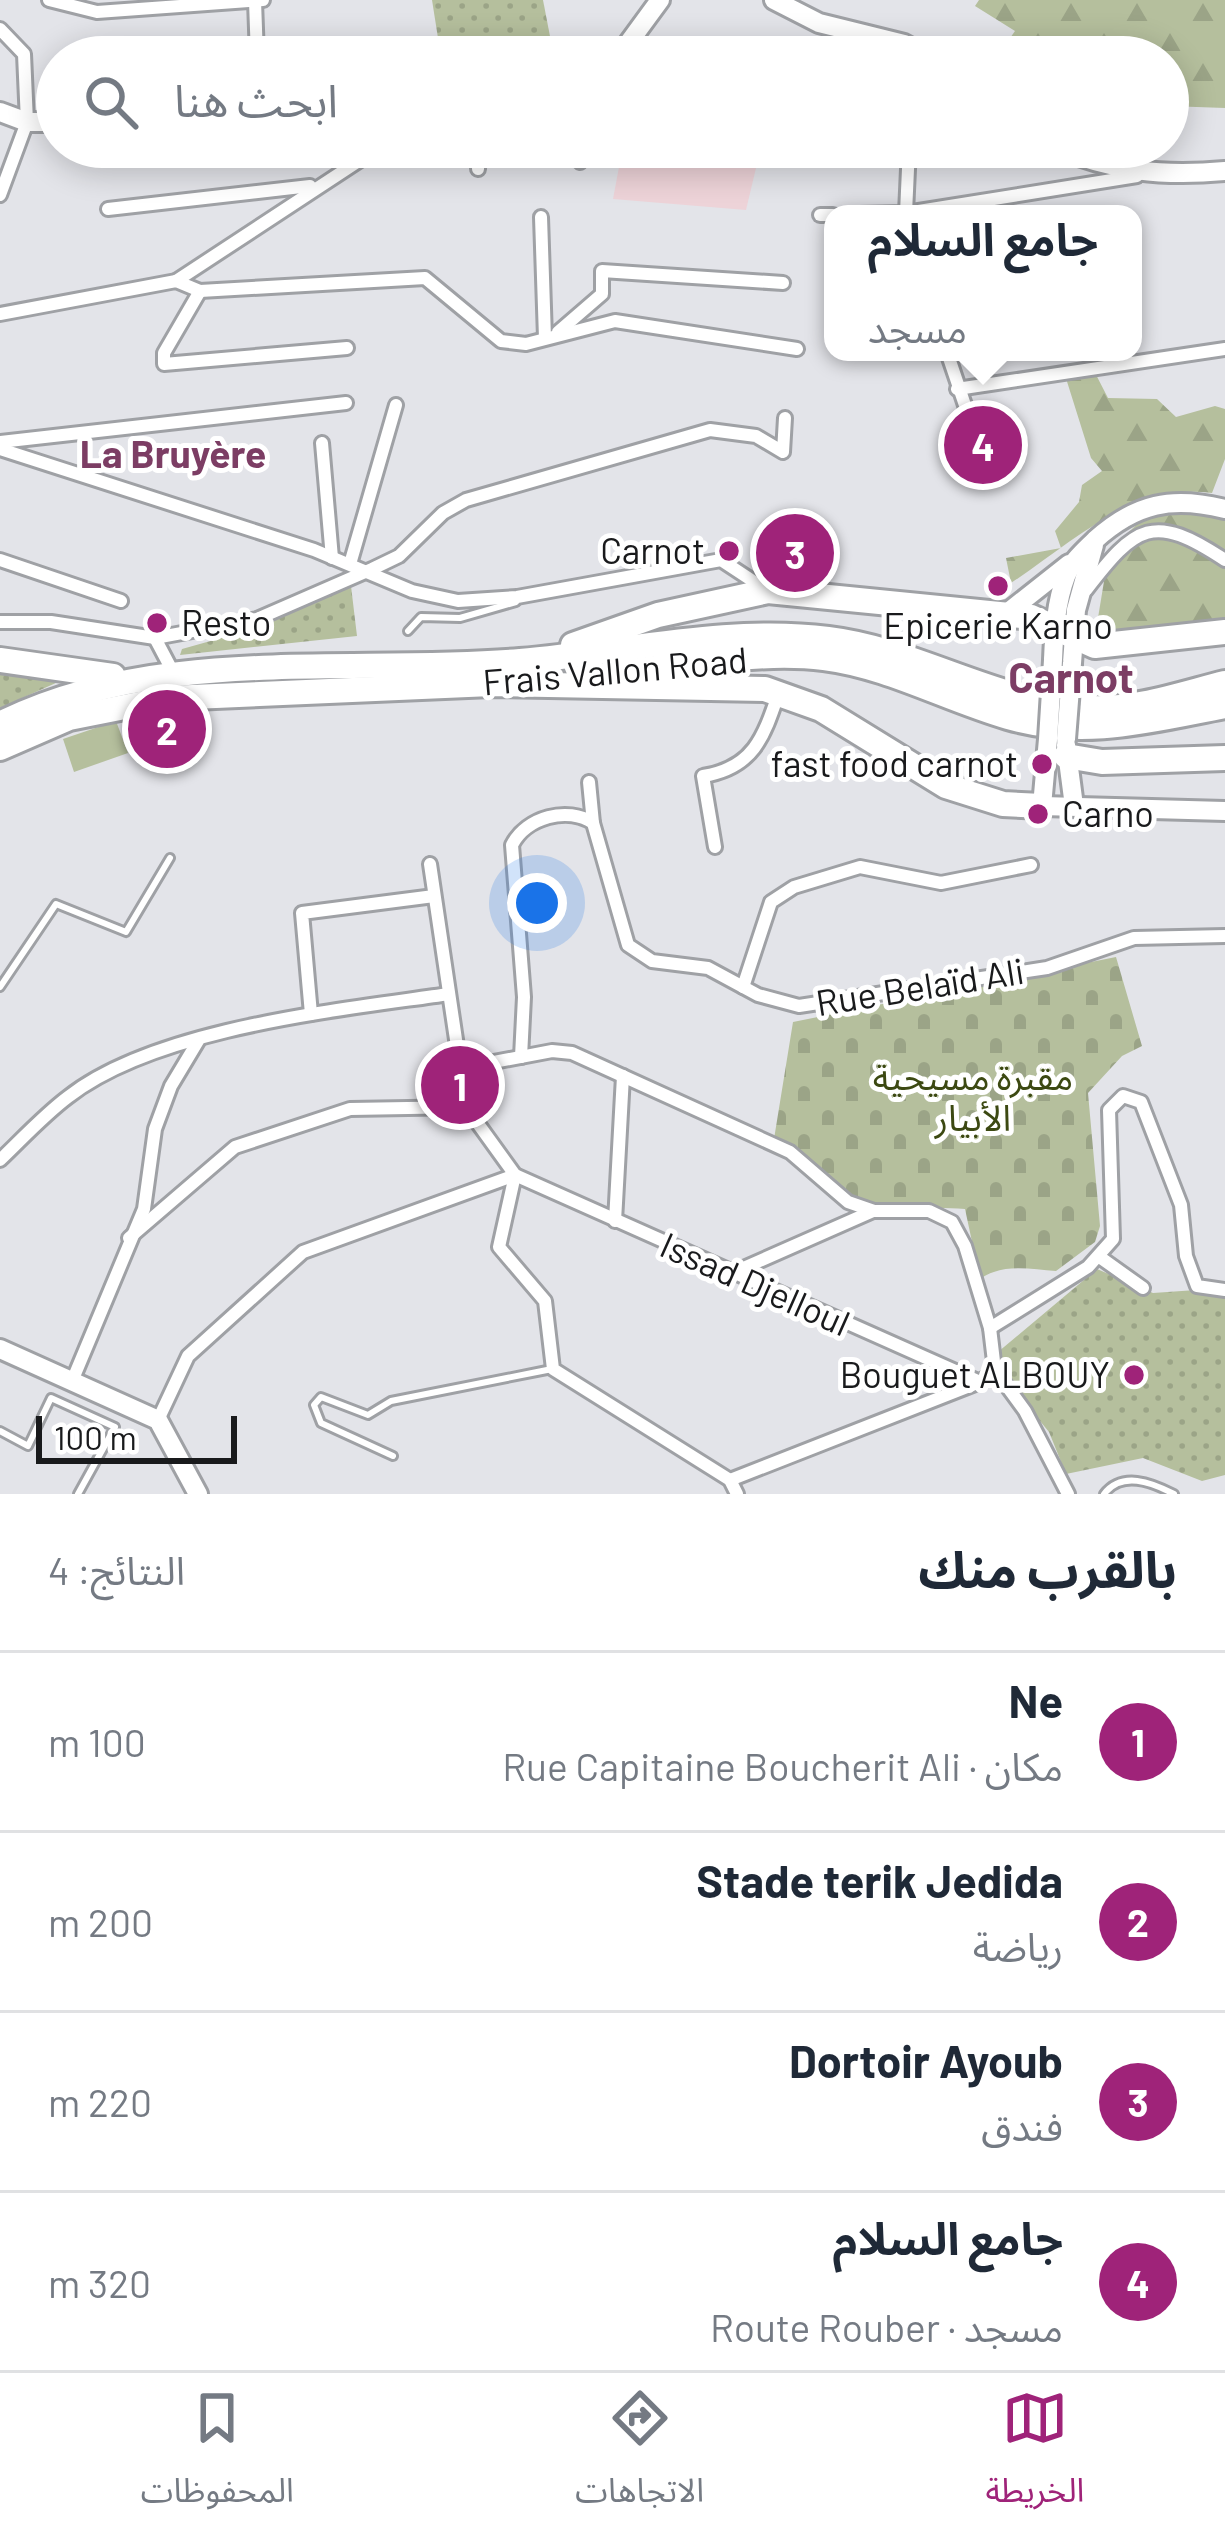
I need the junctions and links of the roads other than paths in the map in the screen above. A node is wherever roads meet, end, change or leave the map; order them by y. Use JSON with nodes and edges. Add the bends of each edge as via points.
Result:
{"nodes":[{"id":1,"x":49,"y":0,"type":"edge"},
{"id":2,"x":259,"y":0,"type":"edge"},
{"id":3,"x":660,"y":0,"type":"edge"},
{"id":4,"x":774,"y":0,"type":"edge"},
{"id":5,"x":0,"y":29,"type":"edge"},
{"id":6,"x":258,"y":36,"type":"edge"},
{"id":7,"x":634,"y":36,"type":"edge"},
{"id":8,"x":872,"y":36,"type":"edge"},
{"id":9,"x":0,"y":112,"type":"edge"},
{"id":10,"x":27,"y":122,"type":"junction"},
{"id":11,"x":36,"y":122,"type":"edge"},
{"id":12,"x":345,"y":168,"type":"edge"},
{"id":13,"x":908,"y":168,"type":"edge"},
{"id":14,"x":1108,"y":168,"type":"edge"},
{"id":15,"x":1225,"y":171,"type":"edge"},
{"id":16,"x":1147,"y":174,"type":"junction"},
{"id":17,"x":317,"y":185,"type":"junction"},
{"id":18,"x":0,"y":195,"type":"edge"},
{"id":19,"x":906,"y":205,"type":"edge"},
{"id":20,"x":975,"y":205,"type":"edge"},
{"id":21,"x":108,"y":209,"type":"dead end"},
{"id":22,"x":541,"y":217,"type":"dead end"},
{"id":23,"x":176,"y":281,"type":"junction"},
{"id":24,"x":783,"y":283,"type":"dead end"},
{"id":25,"x":200,"y":291,"type":"junction"},
{"id":26,"x":0,"y":314,"type":"edge"},
{"id":27,"x":548,"y":338,"type":"junction"},
{"id":28,"x":347,"y":347,"type":"dead end"},
{"id":29,"x":797,"y":349,"type":"dead end"},
{"id":30,"x":1225,"y":349,"type":"edge"},
{"id":31,"x":949,"y":361,"type":"edge"},
{"id":32,"x":957,"y":389,"type":"junction"},
{"id":33,"x":346,"y":403,"type":"dead end"},
{"id":34,"x":397,"y":405,"type":"dead end"},
{"id":35,"x":970,"y":417,"type":"dead end"},
{"id":36,"x":785,"y":418,"type":"dead end"},
{"id":37,"x":322,"y":442,"type":"dead end"},
{"id":38,"x":0,"y":446,"type":"edge"},
{"id":39,"x":1225,"y":509,"type":"edge"},
{"id":40,"x":1095,"y":540,"type":"junction"},
{"id":41,"x":332,"y":558,"type":"junction"},
{"id":42,"x":0,"y":560,"type":"edge"},
{"id":43,"x":1225,"y":560,"type":"edge"},
{"id":44,"x":1073,"y":561,"type":"junction"},
{"id":45,"x":355,"y":568,"type":"junction"},
{"id":46,"x":767,"y":591,"type":"junction"},
{"id":47,"x":535,"y":593,"type":"junction"},
{"id":48,"x":121,"y":601,"type":"dead end"},
{"id":49,"x":1007,"y":613,"type":"junction"},
{"id":50,"x":0,"y":622,"type":"edge"},
{"id":51,"x":408,"y":631,"type":"dead end"},
{"id":52,"x":1225,"y":632,"type":"edge"},
{"id":53,"x":155,"y":638,"type":"junction"},
{"id":54,"x":1065,"y":643,"type":"junction"},
{"id":55,"x":0,"y":660,"type":"edge"},
{"id":56,"x":468,"y":665,"type":"junction"},
{"id":57,"x":176,"y":676,"type":"junction"},
{"id":58,"x":1225,"y":683,"type":"edge"},
{"id":59,"x":491,"y":684,"type":"junction"},
{"id":60,"x":779,"y":691,"type":"junction"},
{"id":61,"x":1225,"y":706,"type":"edge"},
{"id":62,"x":0,"y":724,"type":"edge"},
{"id":63,"x":1057,"y":746,"type":"junction"},
{"id":64,"x":0,"y":748,"type":"edge"},
{"id":65,"x":1225,"y":758,"type":"edge"},
{"id":66,"x":589,"y":782,"type":"dead end"},
{"id":67,"x":1042,"y":806,"type":"junction"},
{"id":68,"x":1074,"y":806,"type":"junction"},
{"id":69,"x":1225,"y":811,"type":"edge"},
{"id":70,"x":593,"y":823,"type":"junction"},
{"id":71,"x":715,"y":847,"type":"dead end"},
{"id":72,"x":170,"y":858,"type":"dead end"},
{"id":73,"x":430,"y":865,"type":"dead end"},
{"id":74,"x":1031,"y":866,"type":"dead end"},
{"id":75,"x":434,"y":896,"type":"junction"},
{"id":76,"x":1225,"y":937,"type":"edge"},
{"id":77,"x":0,"y":987,"type":"edge"},
{"id":78,"x":743,"y":987,"type":"junction"},
{"id":79,"x":449,"y":994,"type":"junction"},
{"id":80,"x":310,"y":1014,"type":"junction"},
{"id":81,"x":198,"y":1041,"type":"junction"},
{"id":82,"x":521,"y":1057,"type":"junction"},
{"id":83,"x":462,"y":1069,"type":"junction"},
{"id":84,"x":622,"y":1076,"type":"junction"},
{"id":85,"x":466,"y":1107,"type":"junction"},
{"id":86,"x":0,"y":1160,"type":"edge"},
{"id":87,"x":514,"y":1175,"type":"junction"},
{"id":88,"x":874,"y":1211,"type":"junction"},
{"id":89,"x":615,"y":1221,"type":"junction"},
{"id":90,"x":129,"y":1238,"type":"junction"},
{"id":91,"x":1101,"y":1258,"type":"junction"},
{"id":92,"x":730,"y":1274,"type":"junction"},
{"id":93,"x":1143,"y":1288,"type":"dead end"},
{"id":94,"x":1225,"y":1290,"type":"edge"},
{"id":95,"x":989,"y":1328,"type":"junction"},
{"id":96,"x":0,"y":1336,"type":"edge"},
{"id":97,"x":0,"y":1349,"type":"edge"},
{"id":98,"x":44,"y":1368,"type":"junction"},
{"id":99,"x":553,"y":1369,"type":"junction"},
{"id":100,"x":995,"y":1370,"type":"junction"},
{"id":101,"x":74,"y":1379,"type":"junction"},
{"id":102,"x":980,"y":1382,"type":"junction"},
{"id":103,"x":158,"y":1420,"type":"junction"},
{"id":104,"x":0,"y":1431,"type":"edge"},
{"id":105,"x":393,"y":1456,"type":"dead end"},
{"id":106,"x":730,"y":1480,"type":"junction"},
{"id":107,"x":78,"y":1494,"type":"edge"},
{"id":108,"x":198,"y":1494,"type":"edge"},
{"id":109,"x":737,"y":1494,"type":"edge"},
{"id":110,"x":1068,"y":1494,"type":"edge"},
{"id":111,"x":1104,"y":1494,"type":"edge"},
{"id":112,"x":1174,"y":1494,"type":"edge"}],
"edges":[{"from":1,"to":2,"type":"street","via":[[97,12]]},
{"from":2,"to":6,"type":"street"},
{"from":3,"to":7,"type":"main road"},
{"from":4,"to":8,"type":"main road","via":[[819,23]]},
{"from":5,"to":10,"type":"street","via":[[24,54]]},
{"from":9,"to":10,"type":"main road"},
{"from":10,"to":11,"type":"main road"},
{"from":10,"to":18,"type":"street"},
{"from":12,"to":17,"type":"street"},
{"from":13,"to":19,"type":"street"},
{"from":14,"to":16,"type":"main road"},
{"from":15,"to":16,"type":"main road"},
{"from":16,"to":20,"type":"street"},
{"from":17,"to":21,"type":"street"},
{"from":17,"to":23,"type":"street"},
{"from":22,"to":27,"type":"street"},
{"from":23,"to":25,"type":"street"},
{"from":23,"to":26,"type":"street"},
{"from":24,"to":27,"type":"street","via":[[602,272],[602,294]]},
{"from":25,"to":27,"type":"street","via":[[425,278],[501,341]]},
{"from":25,"to":28,"type":"street","via":[[164,364]]},
{"from":27,"to":29,"type":"street","via":[[615,321]]},
{"from":30,"to":32,"type":"street"},
{"from":31,"to":32,"type":"street"},
{"from":32,"to":35,"type":"street"},
{"from":33,"to":38,"type":"street"},
{"from":34,"to":45,"type":"street"},
{"from":36,"to":45,"type":"street","via":[[783,452],[755,436],[710,430],[466,500],[399,556]]},
{"from":37,"to":41,"type":"street"},
{"from":38,"to":41,"type":"street"},
{"from":39,"to":40,"type":"main road","via":[[1149,505]]},
{"from":40,"to":44,"type":"main road"},
{"from":40,"to":54,"type":"main road"},
{"from":41,"to":45,"type":"street"},
{"from":42,"to":48,"type":"street"},
{"from":43,"to":54,"type":"street","via":[[1175,530],[1149,531],[1113,557]]},
{"from":44,"to":49,"type":"main road"},
{"from":44,"to":54,"type":"main road"},
{"from":45,"to":47,"type":"street","via":[[458,602]]},
{"from":45,"to":53,"type":"street","via":[[257,619]]},
{"from":46,"to":47,"type":"street","via":[[721,560]]},
{"from":46,"to":49,"type":"highway"},
{"from":46,"to":56,"type":"highway","via":[[558,650]]},
{"from":47,"to":51,"type":"lane","via":[[498,610],[422,617]]},
{"from":49,"to":54,"type":"highway"},
{"from":50,"to":53,"type":"street"},
{"from":52,"to":54,"type":"highway"},
{"from":53,"to":57,"type":"street"},
{"from":54,"to":63,"type":"main road","bridge":true},
{"from":55,"to":57,"type":"highway","via":[[95,676]]},
{"from":56,"to":57,"type":"highway","name":"Frais Vallon Road"},
{"from":56,"to":58,"type":"highway","name":"Frais Vallon Road","via":[[789,636],[863,646],[1070,707],[1132,705]]},
{"from":57,"to":62,"type":"highway","name":"Frais Vallon Road","via":[[91,689]]},
{"from":59,"to":60,"type":"highway"},
{"from":59,"to":61,"type":"highway","name":"Frais Vallon Road","via":[[803,657],[862,666],[1012,718],[1066,728],[1112,728]]},
{"from":59,"to":64,"type":"highway","name":"Frais Vallon Road","via":[[139,701],[69,718]]},
{"from":60,"to":67,"type":"highway","via":[[946,786]]},
{"from":60,"to":71,"type":"street","via":[[752,755],[703,776]]},
{"from":63,"to":65,"type":"highway","via":[[1102,762]]},
{"from":63,"to":67,"type":"main road"},
{"from":63,"to":68,"type":"main road"},
{"from":66,"to":70,"type":"street"},
{"from":67,"to":68,"type":"main road"},
{"from":68,"to":69,"type":"main road"},
{"from":70,"to":78,"type":"street","name":"Rue Belaïd Ali","via":[[626,942],[652,961],[708,968]]},
{"from":70,"to":82,"type":"street","via":[[580,814],[544,819],[512,845]]},
{"from":72,"to":77,"type":"lane","via":[[126,932],[56,904]]},
{"from":73,"to":75,"type":"street"},
{"from":74,"to":78,"type":"street","via":[[941,883],[860,867],[794,887],[762,921]]},
{"from":75,"to":79,"type":"street"},
{"from":75,"to":80,"type":"street","via":[[302,913]]},
{"from":76,"to":78,"type":"street","name":"Rue Belaïd Ali","via":[[1134,938],[1047,968],[800,1006]]},
{"from":79,"to":80,"type":"street"},
{"from":79,"to":83,"type":"street"},
{"from":80,"to":81,"type":"street"},
{"from":81,"to":86,"type":"street","via":[[69,1095]]},
{"from":81,"to":90,"type":"street","via":[[154,1129],[144,1209]]},
{"from":82,"to":83,"type":"street"},
{"from":82,"to":84,"type":"street","via":[[572,1053]]},
{"from":83,"to":85,"type":"street"},
{"from":84,"to":88,"type":"street","via":[[790,1152],[848,1202]]},
{"from":84,"to":89,"type":"street"},
{"from":85,"to":87,"type":"street"},
{"from":85,"to":90,"type":"street","via":[[350,1108],[235,1147]]},
{"from":87,"to":89,"type":"street","name":"Issad Djelloul"},
{"from":87,"to":99,"type":"street","via":[[499,1247],[545,1301]]},
{"from":87,"to":103,"type":"street","via":[[304,1252],[188,1356]]},
{"from":88,"to":92,"type":"street"},
{"from":88,"to":95,"type":"street","via":[[928,1211],[952,1222]]},
{"from":89,"to":92,"type":"street","name":"Issad Djelloul"},
{"from":90,"to":101,"type":"street"},
{"from":91,"to":93,"type":"street"},
{"from":91,"to":94,"type":"street","via":[[1115,1215],[1109,1110],[1133,1097],[1181,1204],[1190,1272],[1197,1286]]},
{"from":91,"to":95,"type":"street"},
{"from":92,"to":102,"type":"street","name":"Issad Djelloul"},
{"from":95,"to":100,"type":"street"},
{"from":96,"to":98,"type":"street"},
{"from":97,"to":98,"type":"main road"},
{"from":98,"to":101,"type":"main road"},
{"from":99,"to":105,"type":"lane","via":[[392,1402],[368,1415],[321,1397],[314,1405],[321,1423]]},
{"from":99,"to":106,"type":"street"},
{"from":100,"to":102,"type":"street"},
{"from":100,"to":110,"type":"street"},
{"from":101,"to":103,"type":"main road"},
{"from":102,"to":106,"type":"street"},
{"from":103,"to":108,"type":"main road"},
{"from":104,"to":107,"type":"lane","via":[[28,1447],[51,1398],[115,1427]]},
{"from":106,"to":109,"type":"street"},
{"from":111,"to":112,"type":"lane","via":[[1132,1479]]}]}
